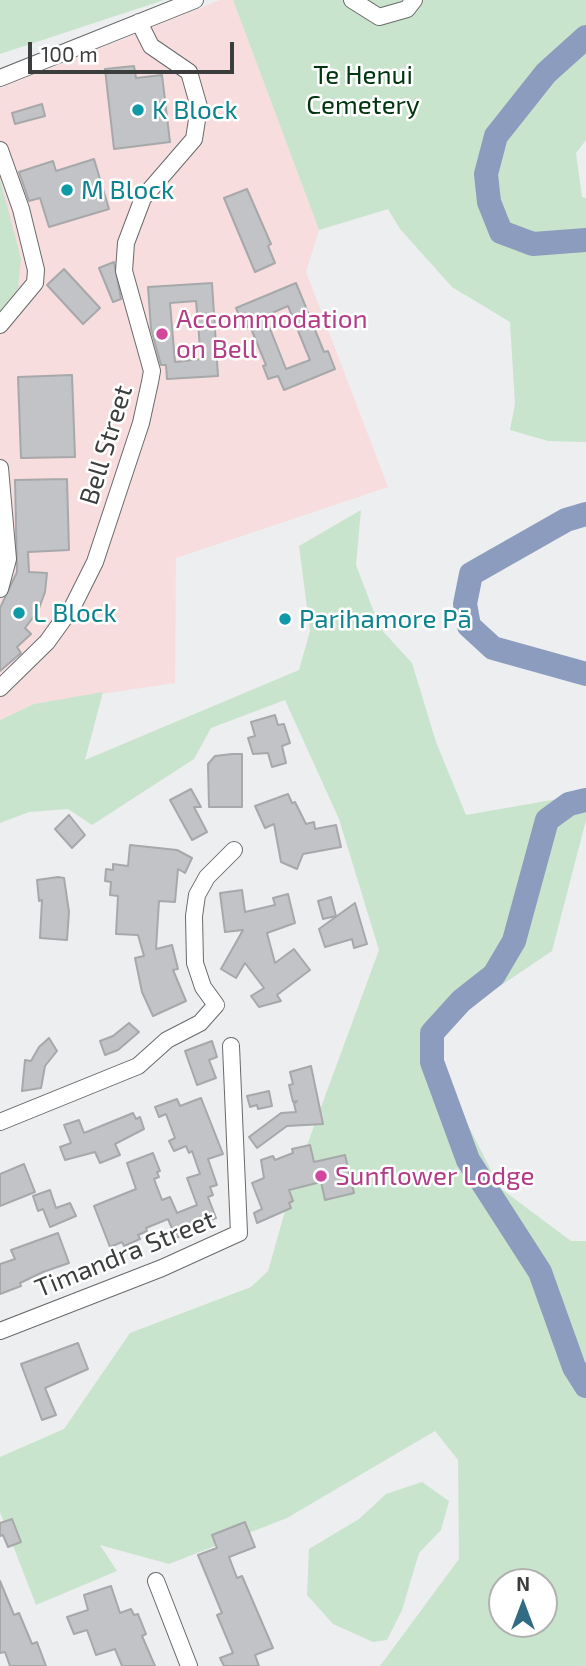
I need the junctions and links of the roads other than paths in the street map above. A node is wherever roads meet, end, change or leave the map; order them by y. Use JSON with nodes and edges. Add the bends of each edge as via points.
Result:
{"nodes":[{"id":1,"x":195,"y":0,"type":"edge"},
{"id":2,"x":352,"y":0,"type":"edge"},
{"id":3,"x":414,"y":0,"type":"edge"},
{"id":4,"x":139,"y":22,"type":"junction"},
{"id":5,"x":0,"y":78,"type":"edge"},
{"id":6,"x":0,"y":150,"type":"edge"},
{"id":7,"x":0,"y":325,"type":"edge"},
{"id":8,"x":0,"y":468,"type":"edge"},
{"id":9,"x":0,"y":589,"type":"edge"},
{"id":10,"x":0,"y":688,"type":"edge"},
{"id":11,"x":234,"y":850,"type":"dead end"},
{"id":12,"x":231,"y":1046,"type":"dead end"},
{"id":13,"x":0,"y":1122,"type":"edge"},
{"id":14,"x":0,"y":1331,"type":"edge"},
{"id":15,"x":156,"y":1581,"type":"dead end"},
{"id":16,"x":189,"y":1666,"type":"edge"}],
"edges":[{"from":1,"to":4,"type":"street"},
{"from":2,"to":3,"type":"street","via":[[379,17],[407,9]]},
{"from":4,"to":5,"type":"street"},
{"from":4,"to":10,"type":"street","name":"Bell Street","via":[[151,46],[189,72],[199,107],[194,139],[143,198],[126,243],[124,271],[152,371],[150,382],[95,562],[73,606],[47,642]]},
{"from":6,"to":7,"type":"street","via":[[36,271],[35,283]]},
{"from":8,"to":9,"type":"street","via":[[8,559]]},
{"from":11,"to":13,"type":"street","via":[[207,877],[197,895],[194,916],[195,963],[202,987],[216,1005],[200,1023],[167,1040],[138,1066]]},
{"from":12,"to":14,"type":"street","name":"Timandra Street","via":[[239,1233]]},
{"from":15,"to":16,"type":"street"}]}
